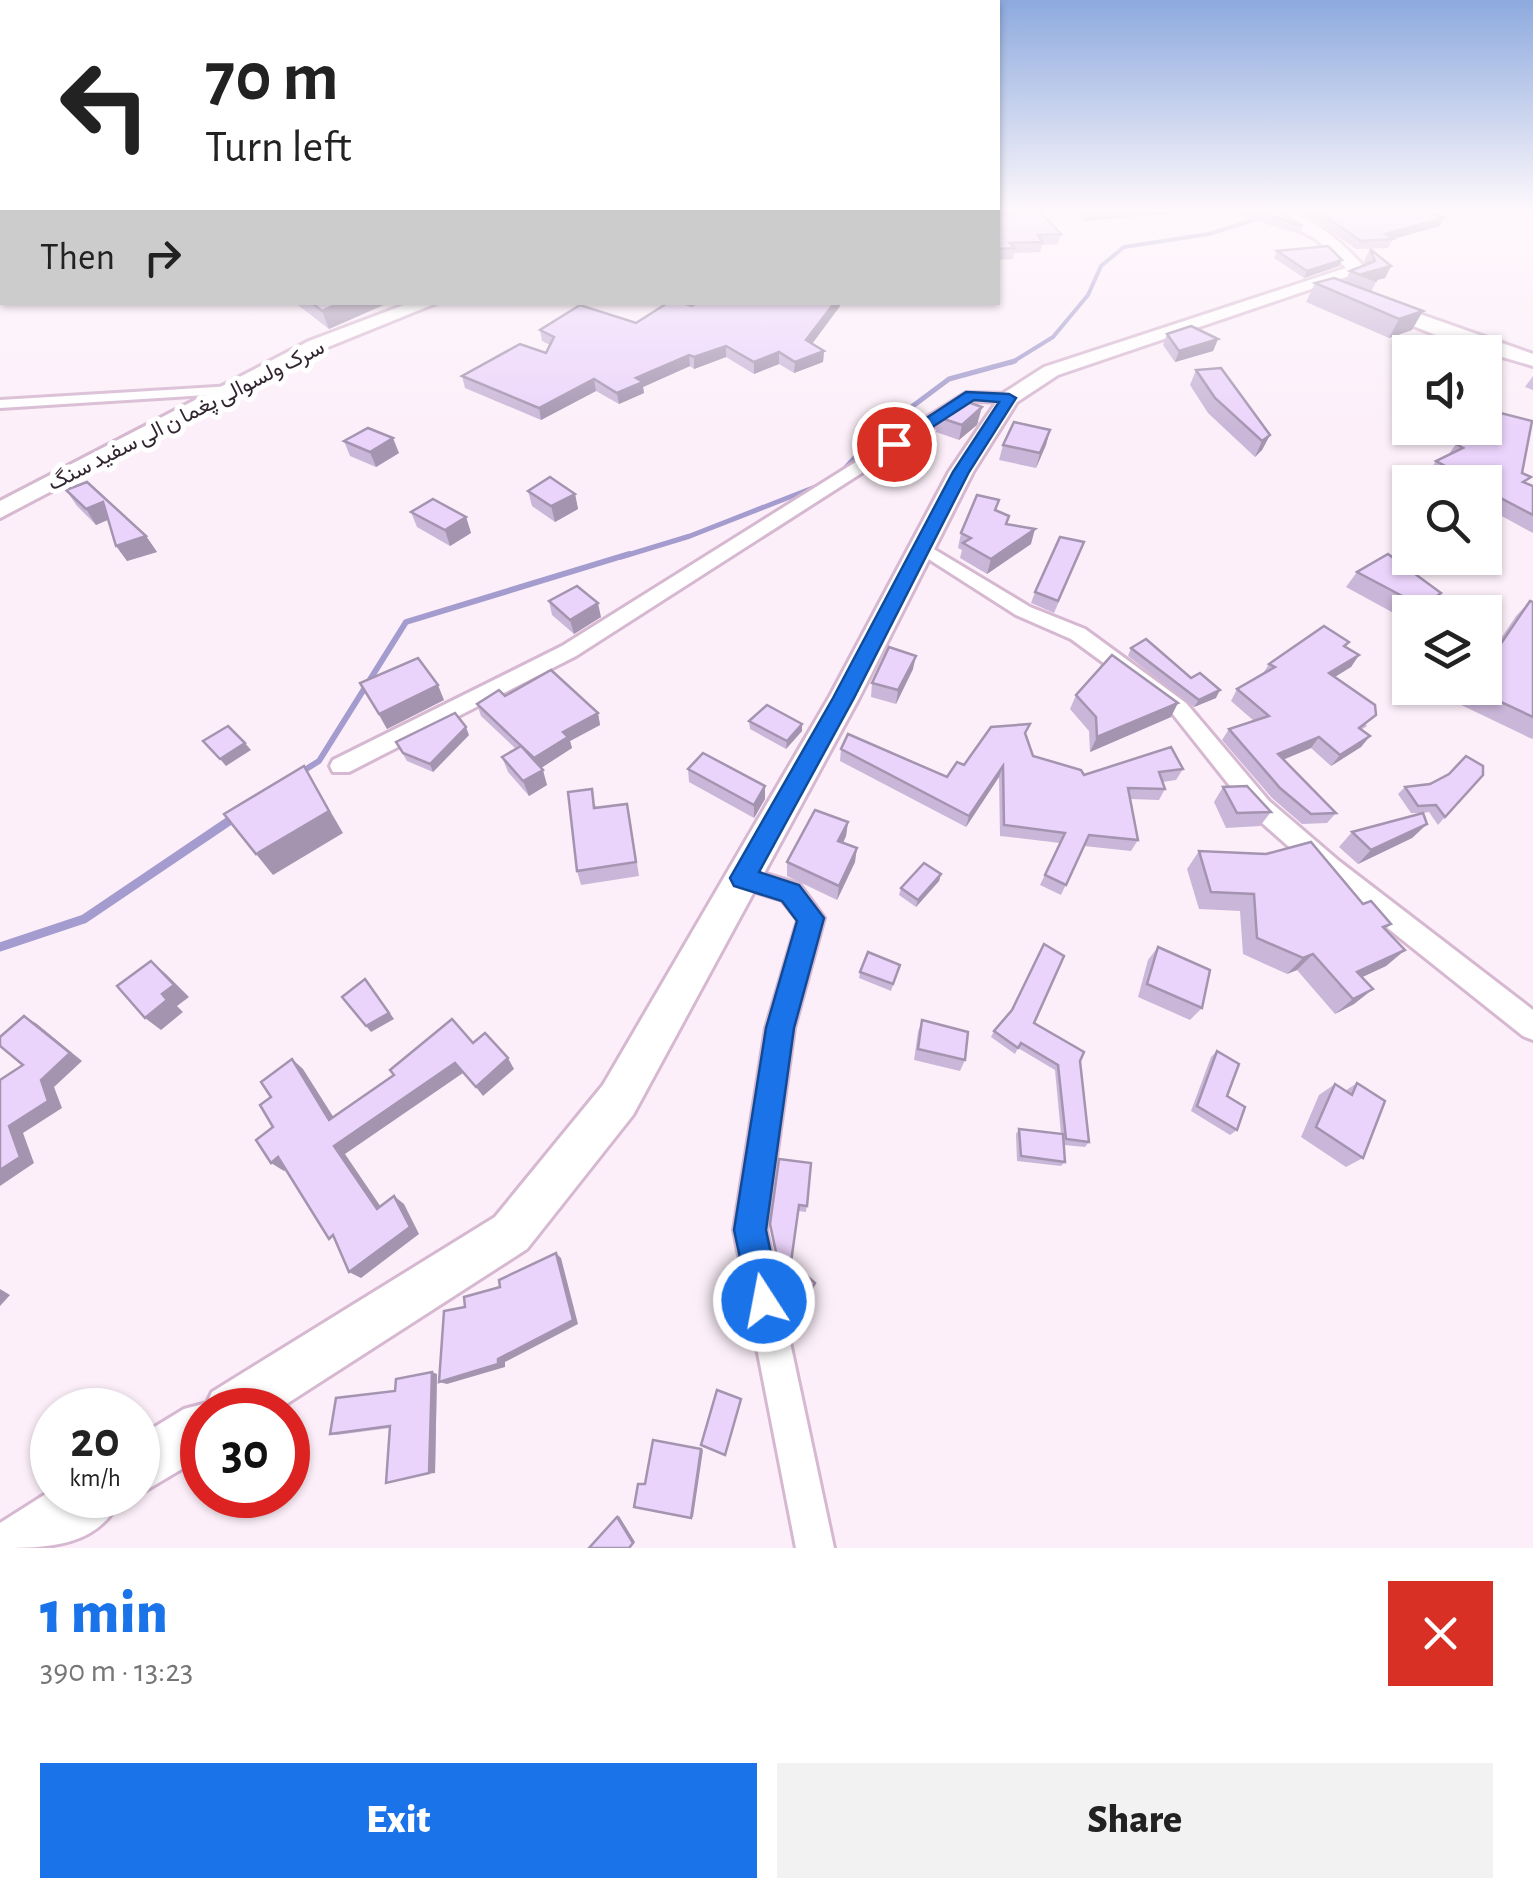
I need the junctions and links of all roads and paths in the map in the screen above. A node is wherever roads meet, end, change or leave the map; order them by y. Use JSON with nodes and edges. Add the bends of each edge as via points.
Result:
{"nodes":[{"id":1,"x":1321,"y":285,"type":"joint"},
{"id":2,"x":422,"y":305,"type":"edge"},
{"id":3,"x":1533,"y":360,"type":"edge"},
{"id":4,"x":233,"y":390,"type":"junction"},
{"id":5,"x":1009,"y":398,"type":"junction"},
{"id":6,"x":0,"y":404,"type":"edge"},
{"id":7,"x":0,"y":511,"type":"edge"},
{"id":8,"x":922,"y":547,"type":"junction"},
{"id":9,"x":341,"y":766,"type":"dead end"},
{"id":10,"x":742,"y":878,"type":"junction"},
{"id":11,"x":1533,"y":1026,"type":"edge"},
{"id":12,"x":265,"y":1388,"type":"edge"},
{"id":13,"x":59,"y":1518,"type":"edge"},
{"id":14,"x":11,"y":1548,"type":"edge"},
{"id":15,"x":815,"y":1548,"type":"edge"}],
"edges":[{"from":1,"to":3,"type":"street"},
{"from":1,"to":5,"type":"street","via":[[1050,370]]},
{"from":2,"to":4,"type":"street","name":"سرک ولسوالی پغما ن الی سفید سنگ","via":[[316,345]]},
{"from":4,"to":6,"type":"street"},
{"from":4,"to":7,"type":"street","name":"سرک ولسوالی پغما ن الی سفید سنگ"},
{"from":5,"to":8,"type":"street"},
{"from":5,"to":9,"type":"street","via":[[971,396],[569,652]]},
{"from":8,"to":10,"type":"street"},
{"from":8,"to":11,"type":"street","via":[[1024,611],[1078,634],[1179,708],[1261,808]]},
{"from":10,"to":12,"type":"street","via":[[618,1100],[511,1232]]},
{"from":10,"to":15,"type":"street","via":[[790,892],[811,918],[780,1028],[750,1230]]},
{"from":13,"to":14,"type":"street"}]}
